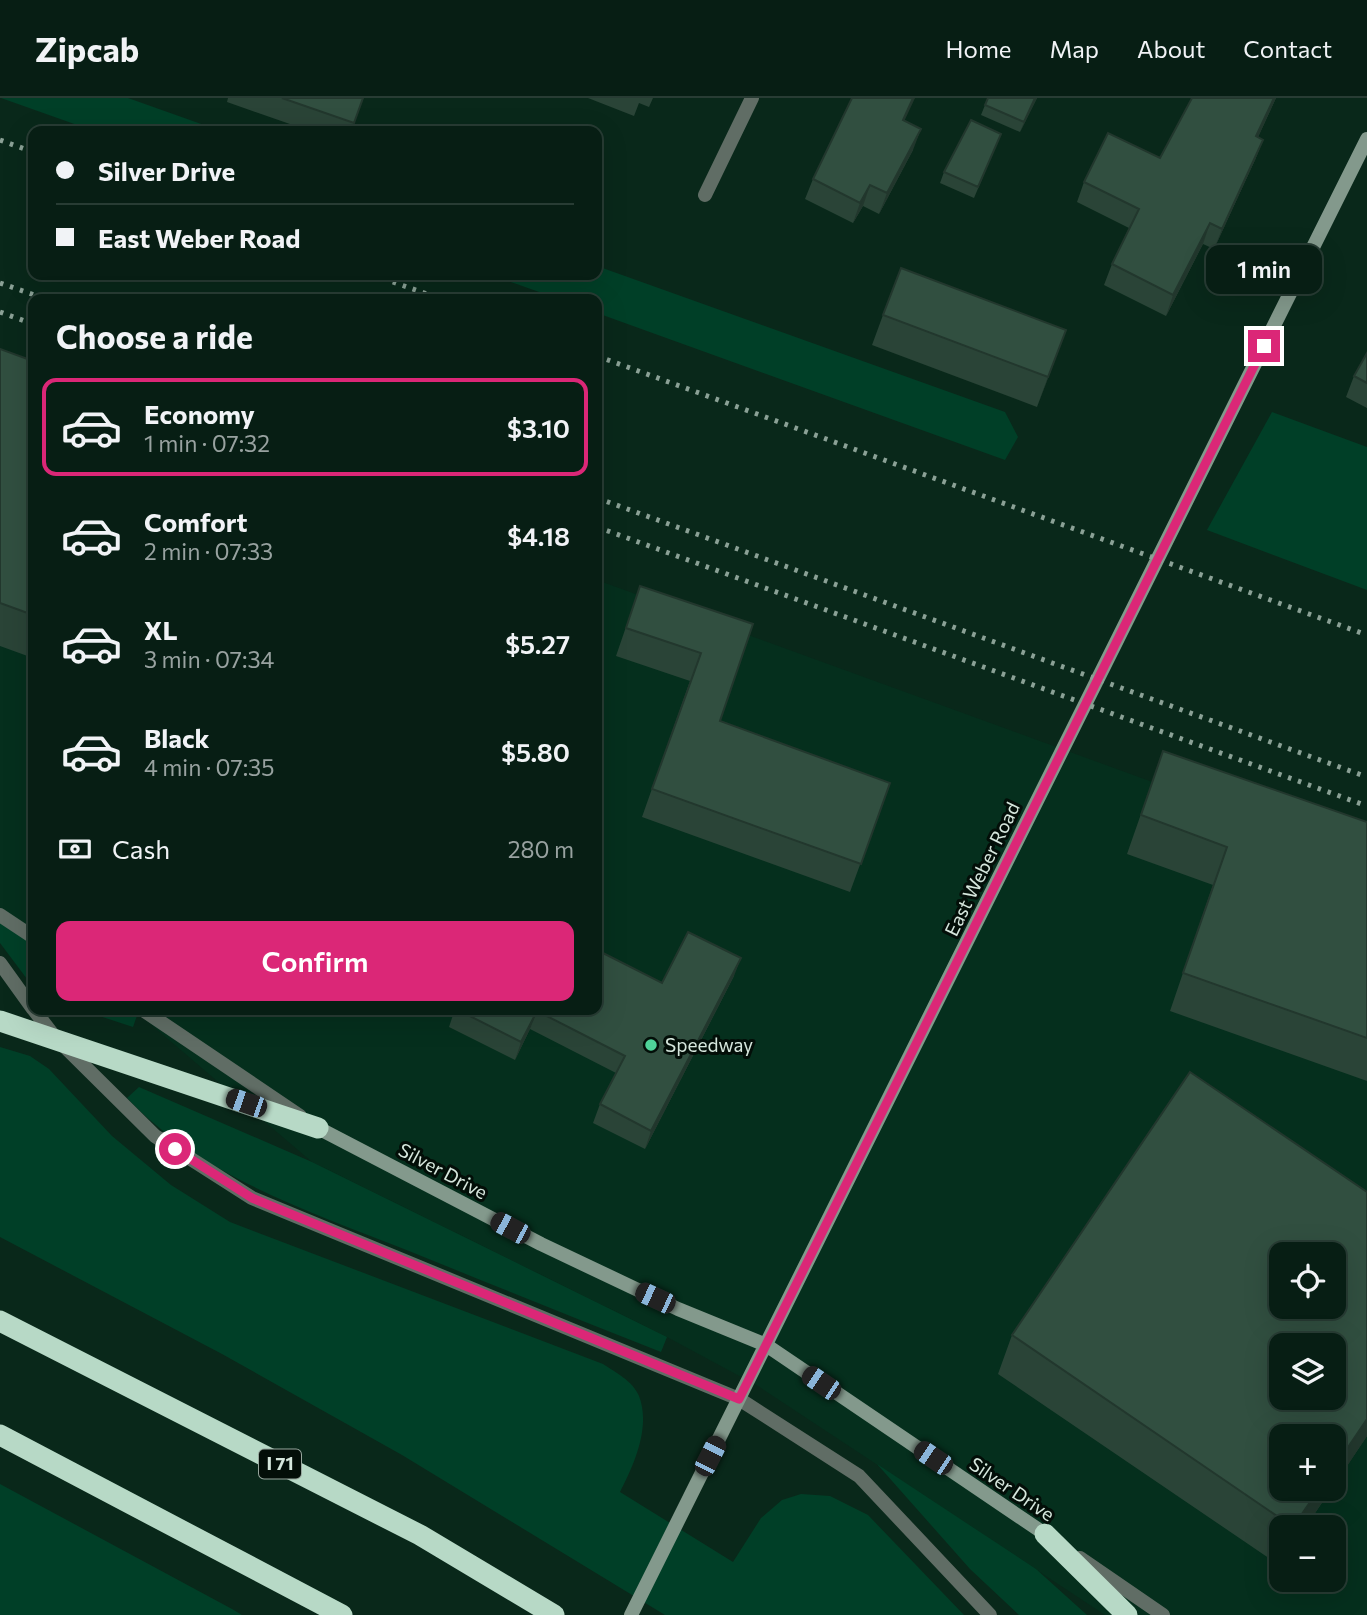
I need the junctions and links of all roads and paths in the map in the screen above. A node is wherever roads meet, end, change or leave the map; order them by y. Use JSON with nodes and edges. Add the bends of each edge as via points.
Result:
{"nodes":[{"id":1,"x":752,"y":98,"type":"edge"},
{"id":2,"x":1367,"y":139,"type":"edge"},
{"id":3,"x":705,"y":195,"type":"dead end"},
{"id":4,"x":0,"y":915,"type":"edge"},
{"id":5,"x":28,"y":934,"type":"edge"},
{"id":6,"x":0,"y":963,"type":"edge"},
{"id":7,"x":28,"y":1001,"type":"edge"},
{"id":8,"x":38,"y":1015,"type":"edge"},
{"id":9,"x":149,"y":1015,"type":"edge"},
{"id":10,"x":0,"y":1021,"type":"edge"},
{"id":11,"x":54,"y":1036,"type":"junction"},
{"id":12,"x":318,"y":1128,"type":"junction"},
{"id":13,"x":0,"y":1321,"type":"edge"},
{"id":14,"x":766,"y":1345,"type":"junction"},
{"id":15,"x":739,"y":1399,"type":"junction"},
{"id":16,"x":0,"y":1435,"type":"edge"},
{"id":17,"x":1045,"y":1534,"type":"junction"},
{"id":18,"x":342,"y":1615,"type":"edge"},
{"id":19,"x":554,"y":1615,"type":"edge"},
{"id":20,"x":631,"y":1615,"type":"edge"},
{"id":21,"x":990,"y":1615,"type":"edge"},
{"id":22,"x":1127,"y":1615,"type":"edge"},
{"id":23,"x":1163,"y":1615,"type":"edge"}],
"edges":[{"from":1,"to":3,"type":"street"},
{"from":2,"to":14,"type":"street","name":"East Weber Road"},
{"from":4,"to":5,"type":"street"},
{"from":6,"to":7,"type":"street"},
{"from":8,"to":11,"type":"street"},
{"from":9,"to":12,"type":"street","name":"Silver Drive"},
{"from":10,"to":11,"type":"highway"},
{"from":11,"to":12,"type":"highway"},
{"from":11,"to":15,"type":"street","via":[[155,1136],[252,1198]]},
{"from":12,"to":14,"type":"street","name":"Silver Drive","via":[[541,1244]]},
{"from":13,"to":19,"type":"highway","number":"I 71","via":[[420,1535]]},
{"from":14,"to":15,"type":"street","name":"East Weber Road"},
{"from":14,"to":17,"type":"street","name":"Silver Drive"},
{"from":15,"to":20,"type":"street","name":"East Weber Road"},
{"from":15,"to":21,"type":"street","via":[[859,1476]]},
{"from":16,"to":18,"type":"highway"},
{"from":17,"to":22,"type":"highway"},
{"from":17,"to":23,"type":"street","name":"Silver Drive"}]}
